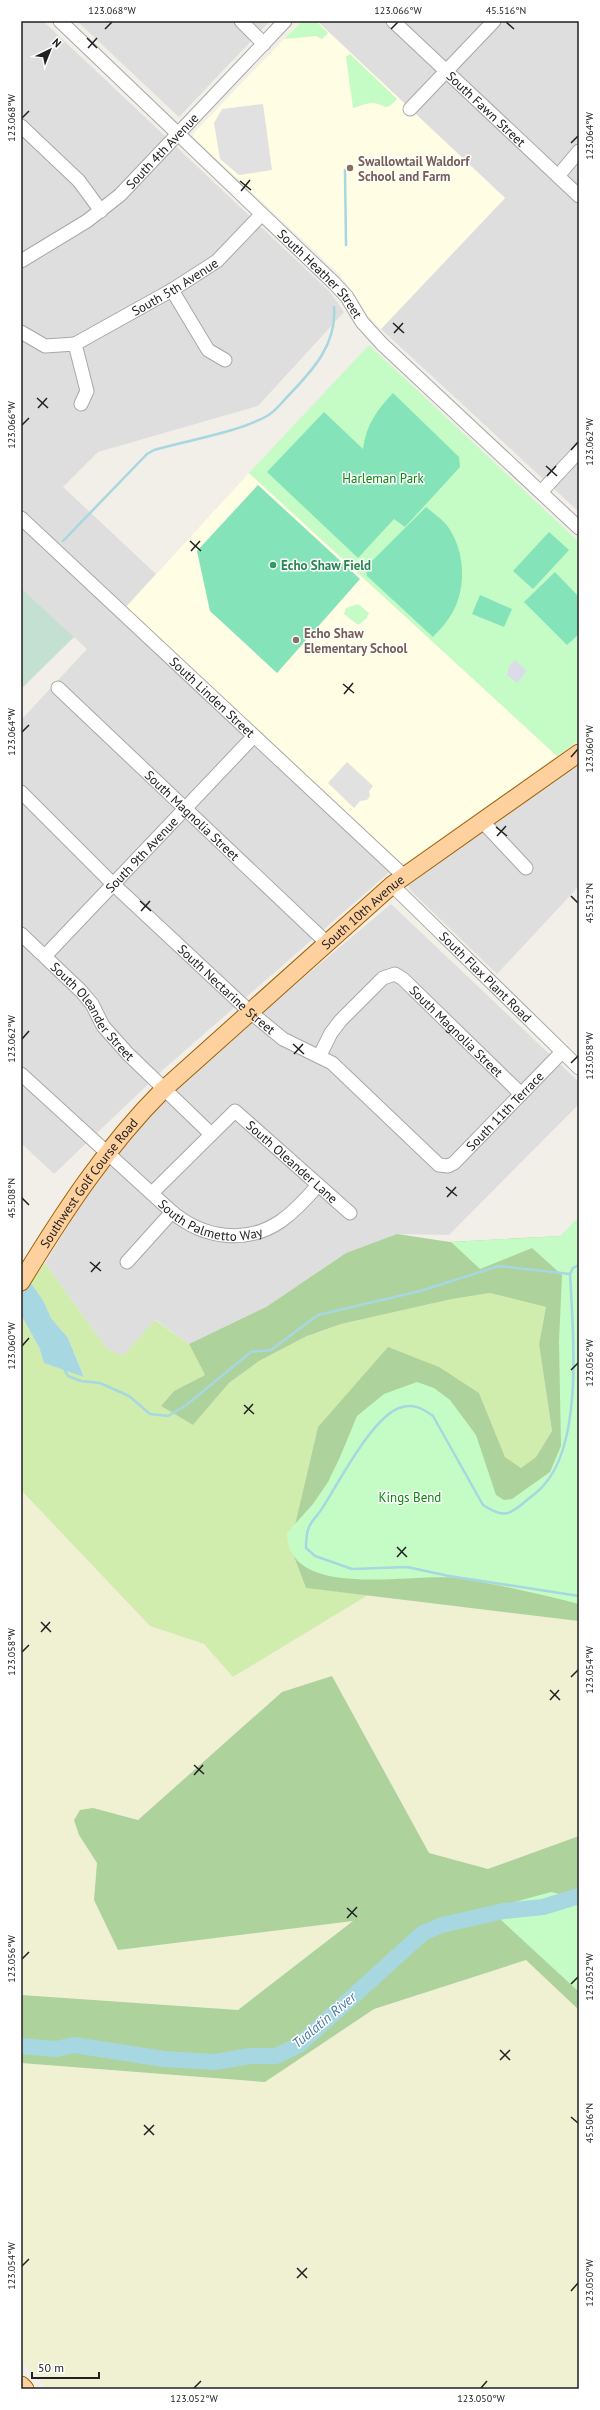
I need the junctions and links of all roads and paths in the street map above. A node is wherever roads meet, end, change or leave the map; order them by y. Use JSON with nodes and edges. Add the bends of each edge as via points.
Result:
{"nodes":[{"id":1,"x":60,"y":21,"type":"edge"},
{"id":2,"x":241,"y":21,"type":"edge"},
{"id":3,"x":285,"y":21,"type":"edge"},
{"id":4,"x":393,"y":21,"type":"edge"},
{"id":5,"x":494,"y":21,"type":"edge"},
{"id":6,"x":264,"y":44,"type":"junction"},
{"id":7,"x":446,"y":72,"type":"junction"},
{"id":8,"x":410,"y":109,"type":"dead end"},
{"id":9,"x":21,"y":126,"type":"edge"},
{"id":10,"x":178,"y":135,"type":"junction"},
{"id":11,"x":579,"y":151,"type":"edge"},
{"id":12,"x":558,"y":176,"type":"junction"},
{"id":13,"x":579,"y":196,"type":"edge"},
{"id":14,"x":101,"y":211,"type":"junction"},
{"id":15,"x":261,"y":214,"type":"junction"},
{"id":16,"x":21,"y":261,"type":"edge"},
{"id":17,"x":172,"y":290,"type":"junction"},
{"id":18,"x":21,"y":332,"type":"edge"},
{"id":19,"x":76,"y":344,"type":"junction"},
{"id":20,"x":225,"y":360,"type":"dead end"},
{"id":21,"x":81,"y":404,"type":"dead end"},
{"id":22,"x":579,"y":451,"type":"edge"},
{"id":23,"x":541,"y":492,"type":"junction"},
{"id":24,"x":21,"y":518,"type":"edge"},
{"id":25,"x":579,"y":528,"type":"edge"},
{"id":26,"x":58,"y":688,"type":"dead end"},
{"id":27,"x":254,"y":736,"type":"junction"},
{"id":28,"x":579,"y":754,"type":"edge"},
{"id":29,"x":21,"y":792,"type":"edge"},
{"id":30,"x":186,"y":808,"type":"junction"},
{"id":31,"x":482,"y":821,"type":"junction"},
{"id":32,"x":526,"y":868,"type":"dead end"},
{"id":33,"x":398,"y":880,"type":"junction"},
{"id":34,"x":114,"y":884,"type":"junction"},
{"id":35,"x":21,"y":934,"type":"edge"},
{"id":36,"x":327,"y":943,"type":"junction"},
{"id":37,"x":45,"y":956,"type":"junction"},
{"id":38,"x":249,"y":1011,"type":"junction"},
{"id":39,"x":562,"y":1052,"type":"junction"},
{"id":40,"x":320,"y":1055,"type":"junction"},
{"id":41,"x":579,"y":1068,"type":"edge"},
{"id":42,"x":21,"y":1074,"type":"edge"},
{"id":43,"x":163,"y":1090,"type":"junction"},
{"id":44,"x":522,"y":1094,"type":"junction"},
{"id":45,"x":211,"y":1134,"type":"junction"},
{"id":46,"x":106,"y":1153,"type":"junction"},
{"id":47,"x":445,"y":1167,"type":"joint"},
{"id":48,"x":318,"y":1185,"type":"junction"},
{"id":49,"x":152,"y":1193,"type":"junction"},
{"id":50,"x":172,"y":1212,"type":"junction"},
{"id":51,"x":350,"y":1213,"type":"dead end"},
{"id":52,"x":127,"y":1262,"type":"dead end"},
{"id":53,"x":21,"y":1282,"type":"edge"},
{"id":54,"x":21,"y":2385,"type":"edge"},
{"id":55,"x":25,"y":2389,"type":"edge"}],
"edges":[{"from":1,"to":10,"type":"street","name":"South Heather Street"},
{"from":2,"to":6,"type":"street"},
{"from":3,"to":6,"type":"street","name":"South 4th Avenue"},
{"from":4,"to":7,"type":"street","name":"South Fawn Street"},
{"from":5,"to":7,"type":"street"},
{"from":6,"to":10,"type":"street","name":"South 4th Avenue"},
{"from":7,"to":8,"type":"street"},
{"from":7,"to":12,"type":"street","name":"South Fawn Street"},
{"from":9,"to":14,"type":"street","via":[[75,177]]},
{"from":10,"to":14,"type":"street","name":"South 4th Avenue","via":[[133,183]]},
{"from":10,"to":15,"type":"street","name":"South Heather Street"},
{"from":11,"to":12,"type":"street"},
{"from":12,"to":13,"type":"street","name":"South Fawn Street"},
{"from":14,"to":16,"type":"street","name":"South 4th Avenue"},
{"from":15,"to":17,"type":"street","name":"South 5th Avenue","via":[[217,261]]},
{"from":15,"to":23,"type":"street","name":"South Heather Street","via":[[334,283],[347,297],[362,322],[382,344]]},
{"from":17,"to":19,"type":"street","name":"South 5th Avenue"},
{"from":17,"to":20,"type":"street","via":[[208,350]]},
{"from":18,"to":19,"type":"street","via":[[45,346]]},
{"from":19,"to":21,"type":"street","via":[[88,392]]},
{"from":22,"to":23,"type":"street"},
{"from":23,"to":25,"type":"street","name":"South Heather Street"},
{"from":24,"to":27,"type":"street","name":"South Linden Street"},
{"from":26,"to":30,"type":"street","name":"South Magnolia Street"},
{"from":27,"to":30,"type":"street","name":"South 9th Avenue"},
{"from":27,"to":33,"type":"street","name":"South Linden Street"},
{"from":28,"to":31,"type":"main road","name":"South 10th Avenue"},
{"from":29,"to":34,"type":"street","name":"South Nectarine Street"},
{"from":30,"to":34,"type":"street","name":"South 9th Avenue"},
{"from":30,"to":36,"type":"street","name":"South Magnolia Street"},
{"from":31,"to":32,"type":"street"},
{"from":31,"to":33,"type":"main road","name":"South 10th Avenue"},
{"from":33,"to":36,"type":"main road","name":"South 10th Avenue"},
{"from":33,"to":39,"type":"street","name":"South Flax Plant Road"},
{"from":34,"to":37,"type":"street","name":"South 9th Avenue"},
{"from":34,"to":38,"type":"street","name":"South Nectarine Street"},
{"from":35,"to":37,"type":"street","name":"South Oleander Street"},
{"from":36,"to":38,"type":"main road","name":"South 10th Avenue"},
{"from":37,"to":43,"type":"street","name":"South Oleander Street","via":[[92,1004],[104,1026]]},
{"from":38,"to":40,"type":"street","name":"South Nectarine Street","via":[[283,1039]]},
{"from":38,"to":43,"type":"main road","name":"South 10th Avenue"},
{"from":39,"to":41,"type":"street","name":"South Flax Plant Road"},
{"from":39,"to":44,"type":"street","name":"South 11th Terrace"},
{"from":40,"to":44,"type":"street","name":"South Magnolia Street","via":[[337,1024],[389,974],[400,977]]},
{"from":40,"to":47,"type":"street","name":"South Nectarine Street","via":[[338,1067],[436,1163]]},
{"from":42,"to":46,"type":"street","name":"South Palmetto Way"},
{"from":43,"to":45,"type":"street"},
{"from":43,"to":46,"type":"main road","name":"Southwest Golf Course Road"},
{"from":44,"to":47,"type":"street","name":"South 11th Terrace","via":[[454,1163]]},
{"from":45,"to":48,"type":"street","name":"South Oleander Lane","via":[[235,1111]]},
{"from":45,"to":49,"type":"street"},
{"from":46,"to":49,"type":"street","name":"South Palmetto Way"},
{"from":46,"to":53,"type":"main road","name":"Southwest Golf Course Road"},
{"from":48,"to":50,"type":"street","name":"South Palmetto Way","via":[[282,1221],[269,1228],[246,1234],[231,1236],[209,1233],[194,1227]]},
{"from":48,"to":51,"type":"street","name":"South Oleander Lane"},
{"from":49,"to":50,"type":"street","name":"South Palmetto Way"},
{"from":50,"to":52,"type":"street"},
{"from":54,"to":55,"type":"main road"}]}
